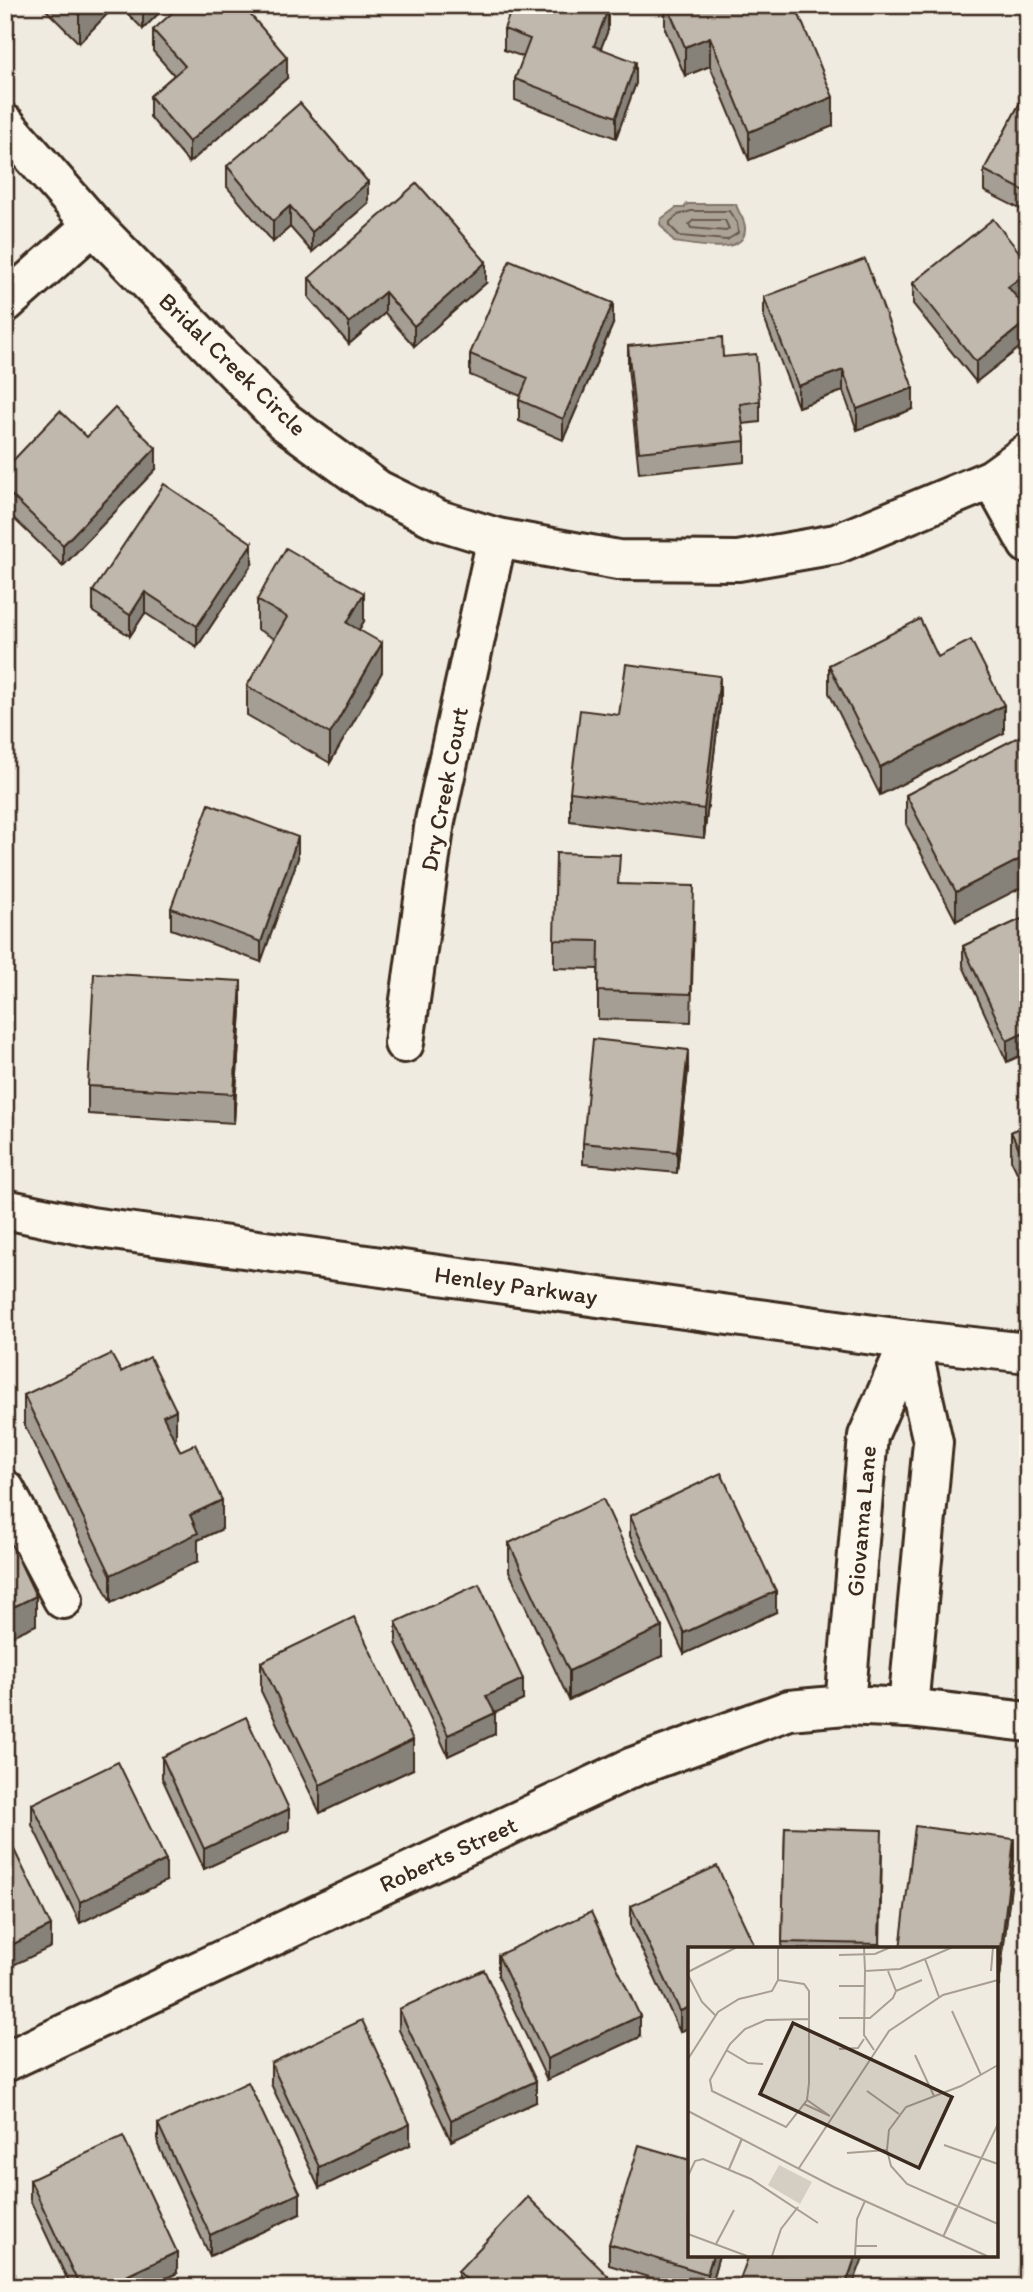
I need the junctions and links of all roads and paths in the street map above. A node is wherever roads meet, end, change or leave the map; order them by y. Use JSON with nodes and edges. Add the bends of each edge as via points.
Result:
{"nodes":[{"id":1,"x":5,"y":124,"type":"edge"},
{"id":2,"x":93,"y":225,"type":"junction"},
{"id":3,"x":5,"y":303,"type":"edge"},
{"id":4,"x":1028,"y":453,"type":"edge"},
{"id":5,"x":992,"y":479,"type":"junction"},
{"id":6,"x":497,"y":538,"type":"junction"},
{"id":7,"x":1028,"y":544,"type":"edge"},
{"id":8,"x":404,"y":1043,"type":"dead end"},
{"id":9,"x":5,"y":1209,"type":"edge"},
{"id":10,"x":910,"y":1340,"type":"junction"},
{"id":11,"x":1028,"y":1353,"type":"edge"},
{"id":12,"x":5,"y":1490,"type":"edge"},
{"id":13,"x":63,"y":1599,"type":"dead end"},
{"id":14,"x":845,"y":1705,"type":"junction"},
{"id":15,"x":908,"y":1708,"type":"junction"},
{"id":16,"x":1028,"y":1722,"type":"edge"},
{"id":17,"x":5,"y":2062,"type":"edge"}],
"edges":[{"from":1,"to":2,"type":"street","name":"Bridal Creek Circle"},
{"from":2,"to":3,"type":"street"},
{"from":2,"to":6,"type":"street","name":"Bridal Creek Circle","via":[[284,421],[377,489],[439,520]]},
{"from":4,"to":5,"type":"street","name":"Bridal Creek Circle"},
{"from":5,"to":6,"type":"street","name":"Bridal Creek Circle","via":[[836,544],[738,561],[618,560]]},
{"from":5,"to":7,"type":"street"},
{"from":6,"to":8,"type":"street","name":"Dry Creek Court","via":[[435,821]]},
{"from":9,"to":10,"type":"street","name":"Henley Parkway","via":[[91,1227]]},
{"from":10,"to":11,"type":"street","name":"Henley Parkway"},
{"from":10,"to":14,"type":"street","name":"Giovanna Lane","via":[[868,1436]]},
{"from":10,"to":15,"type":"street","via":[[933,1442]]},
{"from":12,"to":13,"type":"street"},
{"from":14,"to":15,"type":"street","name":"Roberts Street"},
{"from":14,"to":17,"type":"street","name":"Roberts Street","via":[[789,1710],[633,1767]]},
{"from":15,"to":16,"type":"street","name":"Roberts Street"}]}
